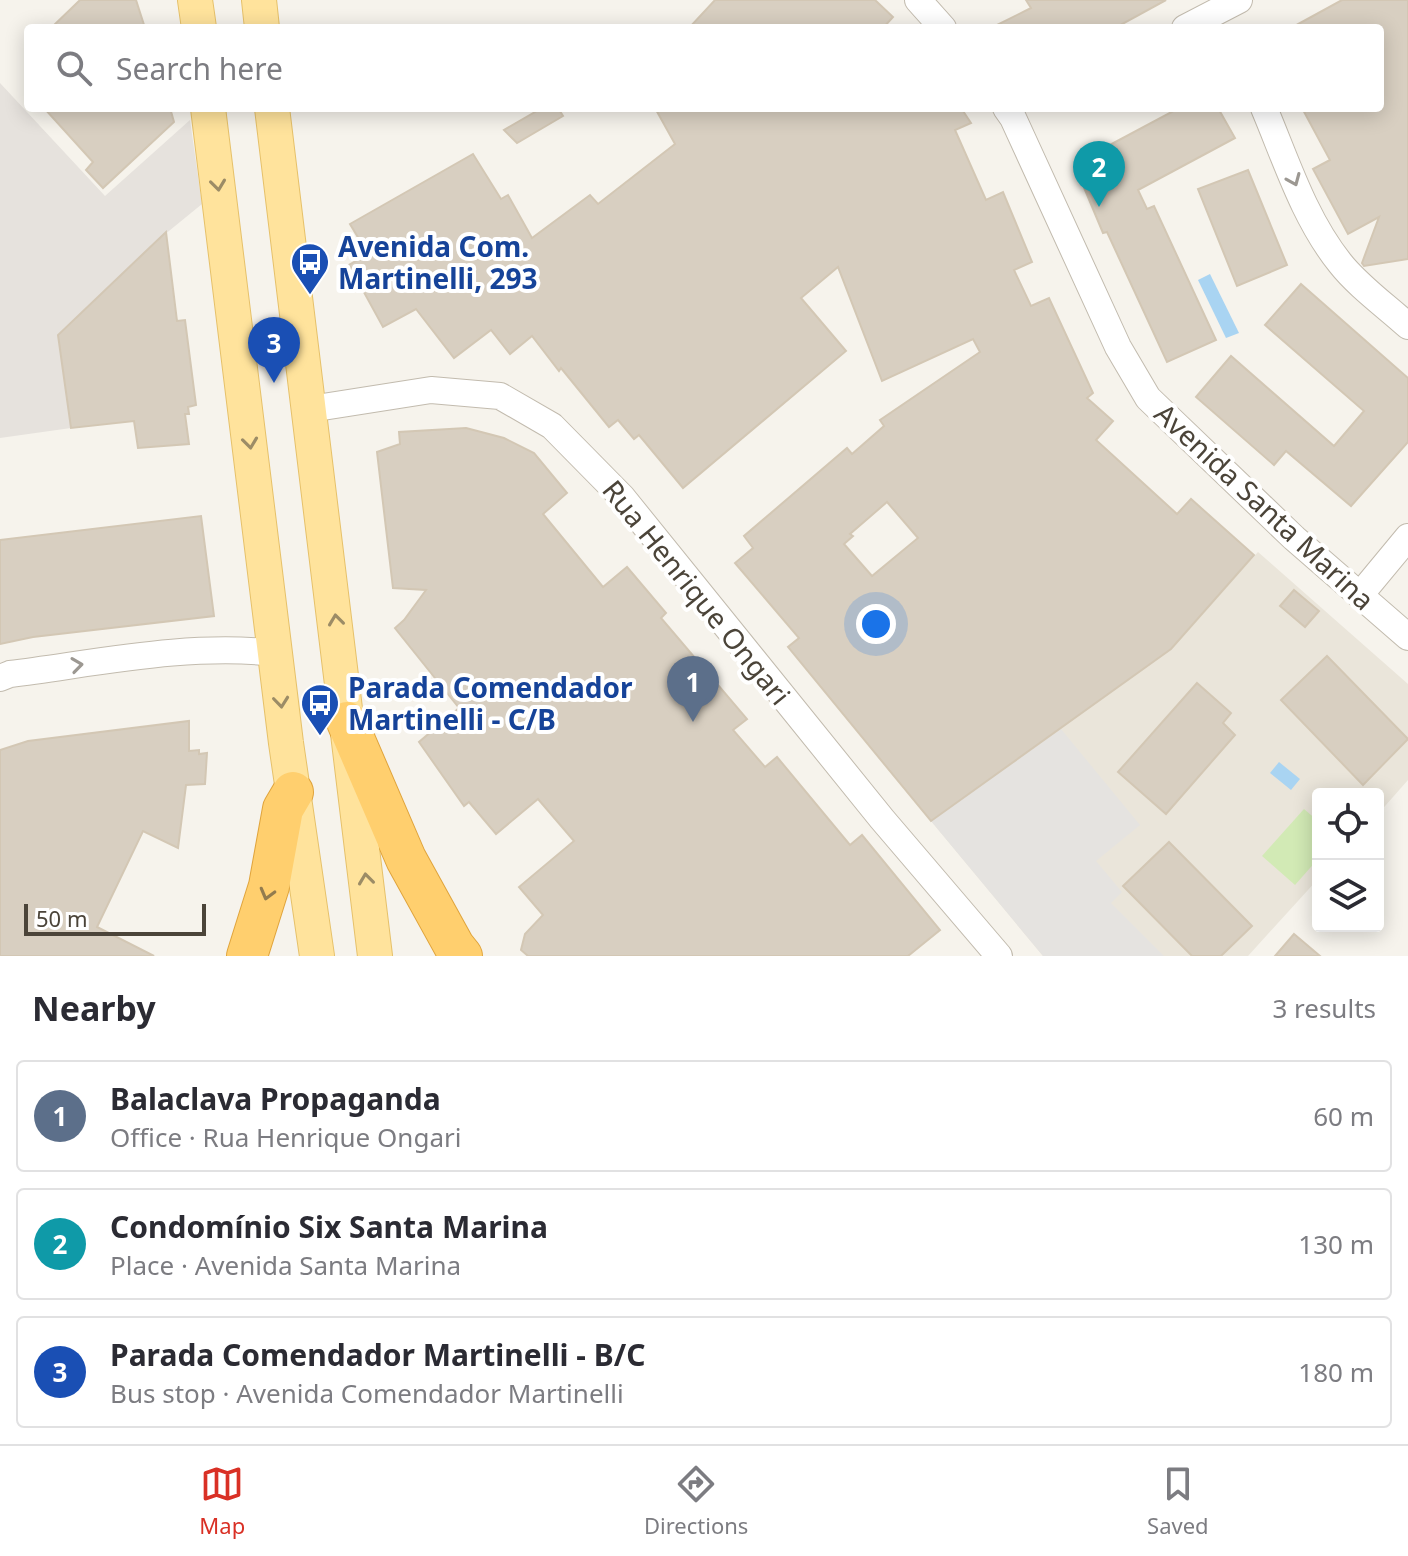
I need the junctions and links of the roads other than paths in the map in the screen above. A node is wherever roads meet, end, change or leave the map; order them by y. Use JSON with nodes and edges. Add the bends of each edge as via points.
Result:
{"nodes":[{"id":1,"x":195,"y":0,"type":"edge"},
{"id":2,"x":259,"y":0,"type":"edge"},
{"id":3,"x":918,"y":0,"type":"edge"},
{"id":4,"x":1231,"y":12,"type":"edge"},
{"id":5,"x":198,"y":24,"type":"edge"},
{"id":6,"x":262,"y":24,"type":"edge"},
{"id":7,"x":939,"y":24,"type":"edge"},
{"id":8,"x":1196,"y":24,"type":"edge"},
{"id":9,"x":208,"y":112,"type":"edge"},
{"id":10,"x":273,"y":112,"type":"edge"},
{"id":11,"x":1017,"y":112,"type":"edge"},
{"id":12,"x":1266,"y":112,"type":"edge"},
{"id":13,"x":1408,"y":326,"type":"edge"},
{"id":14,"x":310,"y":409,"type":"junction"},
{"id":15,"x":1408,"y":537,"type":"edge"},
{"id":16,"x":1360,"y":595,"type":"junction"},
{"id":17,"x":1408,"y":637,"type":"edge"},
{"id":18,"x":276,"y":653,"type":"junction"},
{"id":19,"x":0,"y":678,"type":"edge"},
{"id":20,"x":347,"y":722,"type":"junction"},
{"id":21,"x":293,"y":792,"type":"junction"},
{"id":22,"x":247,"y":956,"type":"edge"},
{"id":23,"x":317,"y":956,"type":"edge"},
{"id":24,"x":375,"y":956,"type":"edge"},
{"id":25,"x":462,"y":956,"type":"edge"},
{"id":26,"x":999,"y":956,"type":"edge"}],
"edges":[{"from":1,"to":5,"type":"main road"},
{"from":2,"to":6,"type":"main road"},
{"from":3,"to":7,"type":"street"},
{"from":4,"to":8,"type":"street"},
{"from":9,"to":18,"type":"main road","one_way":true},
{"from":10,"to":14,"type":"main road"},
{"from":11,"to":16,"type":"street","name":"Avenida Santa Marina","via":[[1118,347],[1148,398]]},
{"from":12,"to":13,"type":"street","one_way":true,"via":[[1323,239],[1342,266]]},
{"from":20,"to":14,"type":"main road","one_way":true},
{"from":14,"to":26,"type":"street","name":"Rua Henrique Ongari","via":[[431,390],[500,396],[552,426],[622,497]]},
{"from":15,"to":16,"type":"street"},
{"from":16,"to":17,"type":"street","name":"Avenida Santa Marina"},
{"from":19,"to":18,"type":"street","one_way":true,"via":[[237,648]]},
{"from":18,"to":21,"type":"main road","one_way":true},
{"from":24,"to":20,"type":"main road","one_way":true},
{"from":20,"to":25,"type":"highway","via":[[406,859]]},
{"from":21,"to":22,"type":"highway","one_way":true,"via":[[283,809],[269,886]]},
{"from":21,"to":23,"type":"main road"}]}
